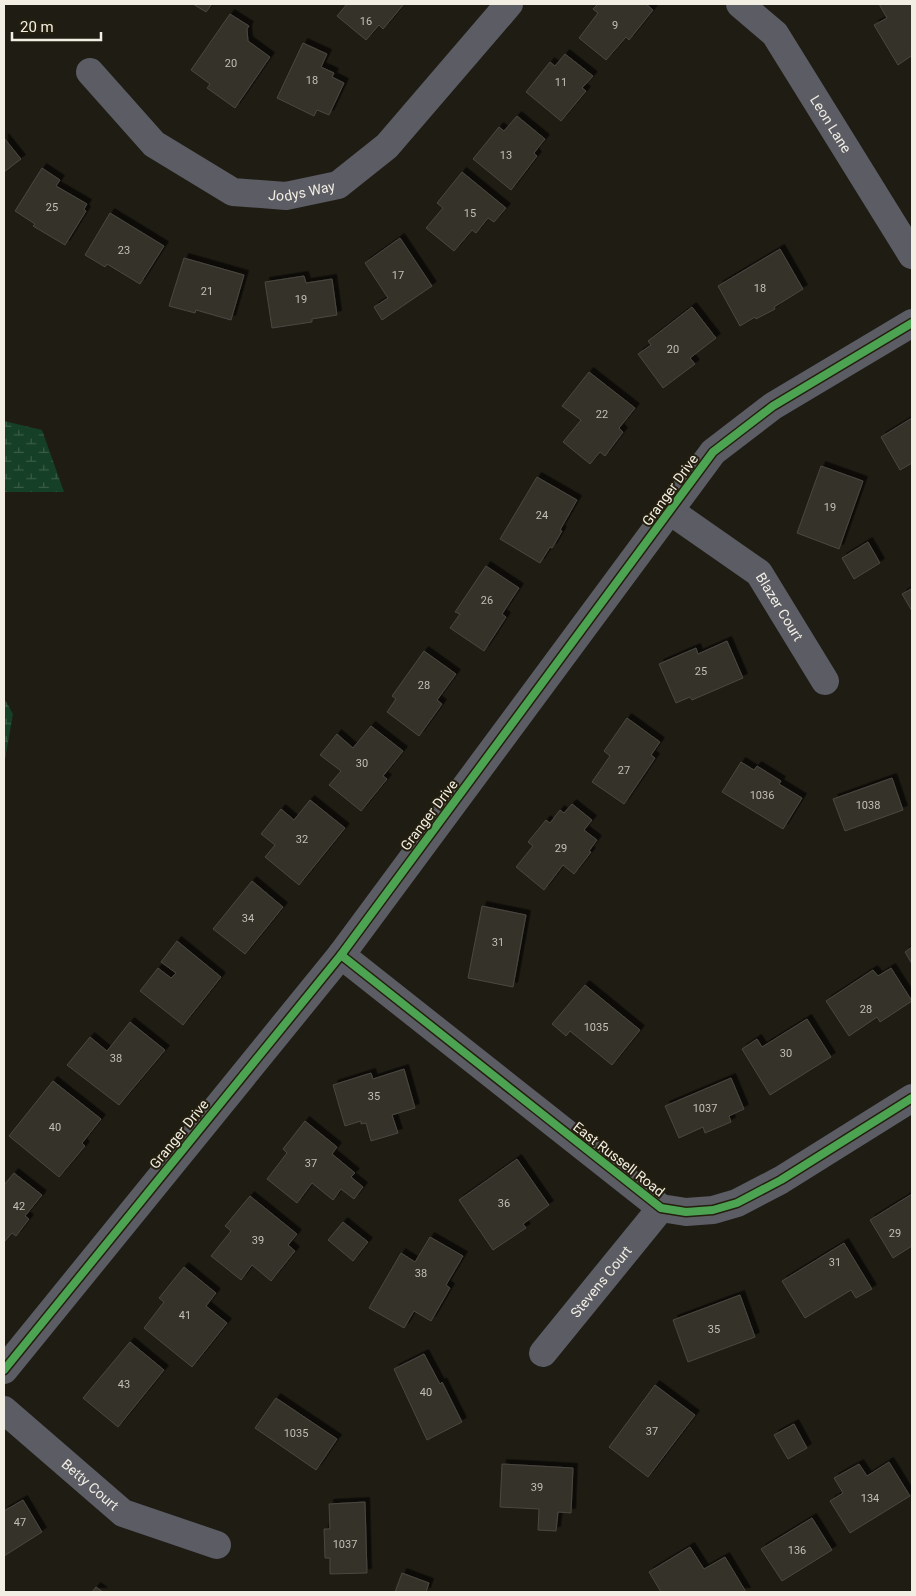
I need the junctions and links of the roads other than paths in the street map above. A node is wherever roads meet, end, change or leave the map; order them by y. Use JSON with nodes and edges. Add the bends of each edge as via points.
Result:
{"nodes":[{"id":1,"x":509,"y":4,"type":"edge"},
{"id":2,"x":740,"y":4,"type":"edge"},
{"id":3,"x":90,"y":72,"type":"dead end"},
{"id":4,"x":912,"y":255,"type":"edge"},
{"id":5,"x":912,"y":323,"type":"edge"},
{"id":6,"x":670,"y":512,"type":"junction"},
{"id":7,"x":825,"y":681,"type":"dead end"},
{"id":8,"x":341,"y":955,"type":"junction"},
{"id":9,"x":912,"y":1098,"type":"edge"},
{"id":10,"x":661,"y":1208,"type":"junction"},
{"id":11,"x":542,"y":1353,"type":"dead end"},
{"id":12,"x":4,"y":1370,"type":"edge"},
{"id":13,"x":4,"y":1410,"type":"edge"},
{"id":14,"x":217,"y":1545,"type":"dead end"}],
"edges":[{"from":1,"to":3,"type":"street","name":"Jodys Way","via":[[387,146],[338,185],[286,196],[233,192],[154,144]]},
{"from":2,"to":4,"type":"street","name":"Leon Lane","via":[[775,34]]},
{"from":5,"to":6,"type":"street","name":"Granger Drive","via":[[772,406],[714,452]]},
{"from":6,"to":7,"type":"street","name":"Blazer Court","via":[[759,573]]},
{"from":6,"to":8,"type":"street","name":"Granger Drive"},
{"from":8,"to":10,"type":"street","name":"East Russell Road"},
{"from":8,"to":12,"type":"street","name":"Granger Drive"},
{"from":9,"to":10,"type":"street","name":"East Russell Road","via":[[781,1180],[737,1203],[713,1210],[686,1212]]},
{"from":10,"to":11,"type":"street","name":"Stevens Court"},
{"from":13,"to":14,"type":"street","name":"Betty Court","via":[[123,1513]]}]}
